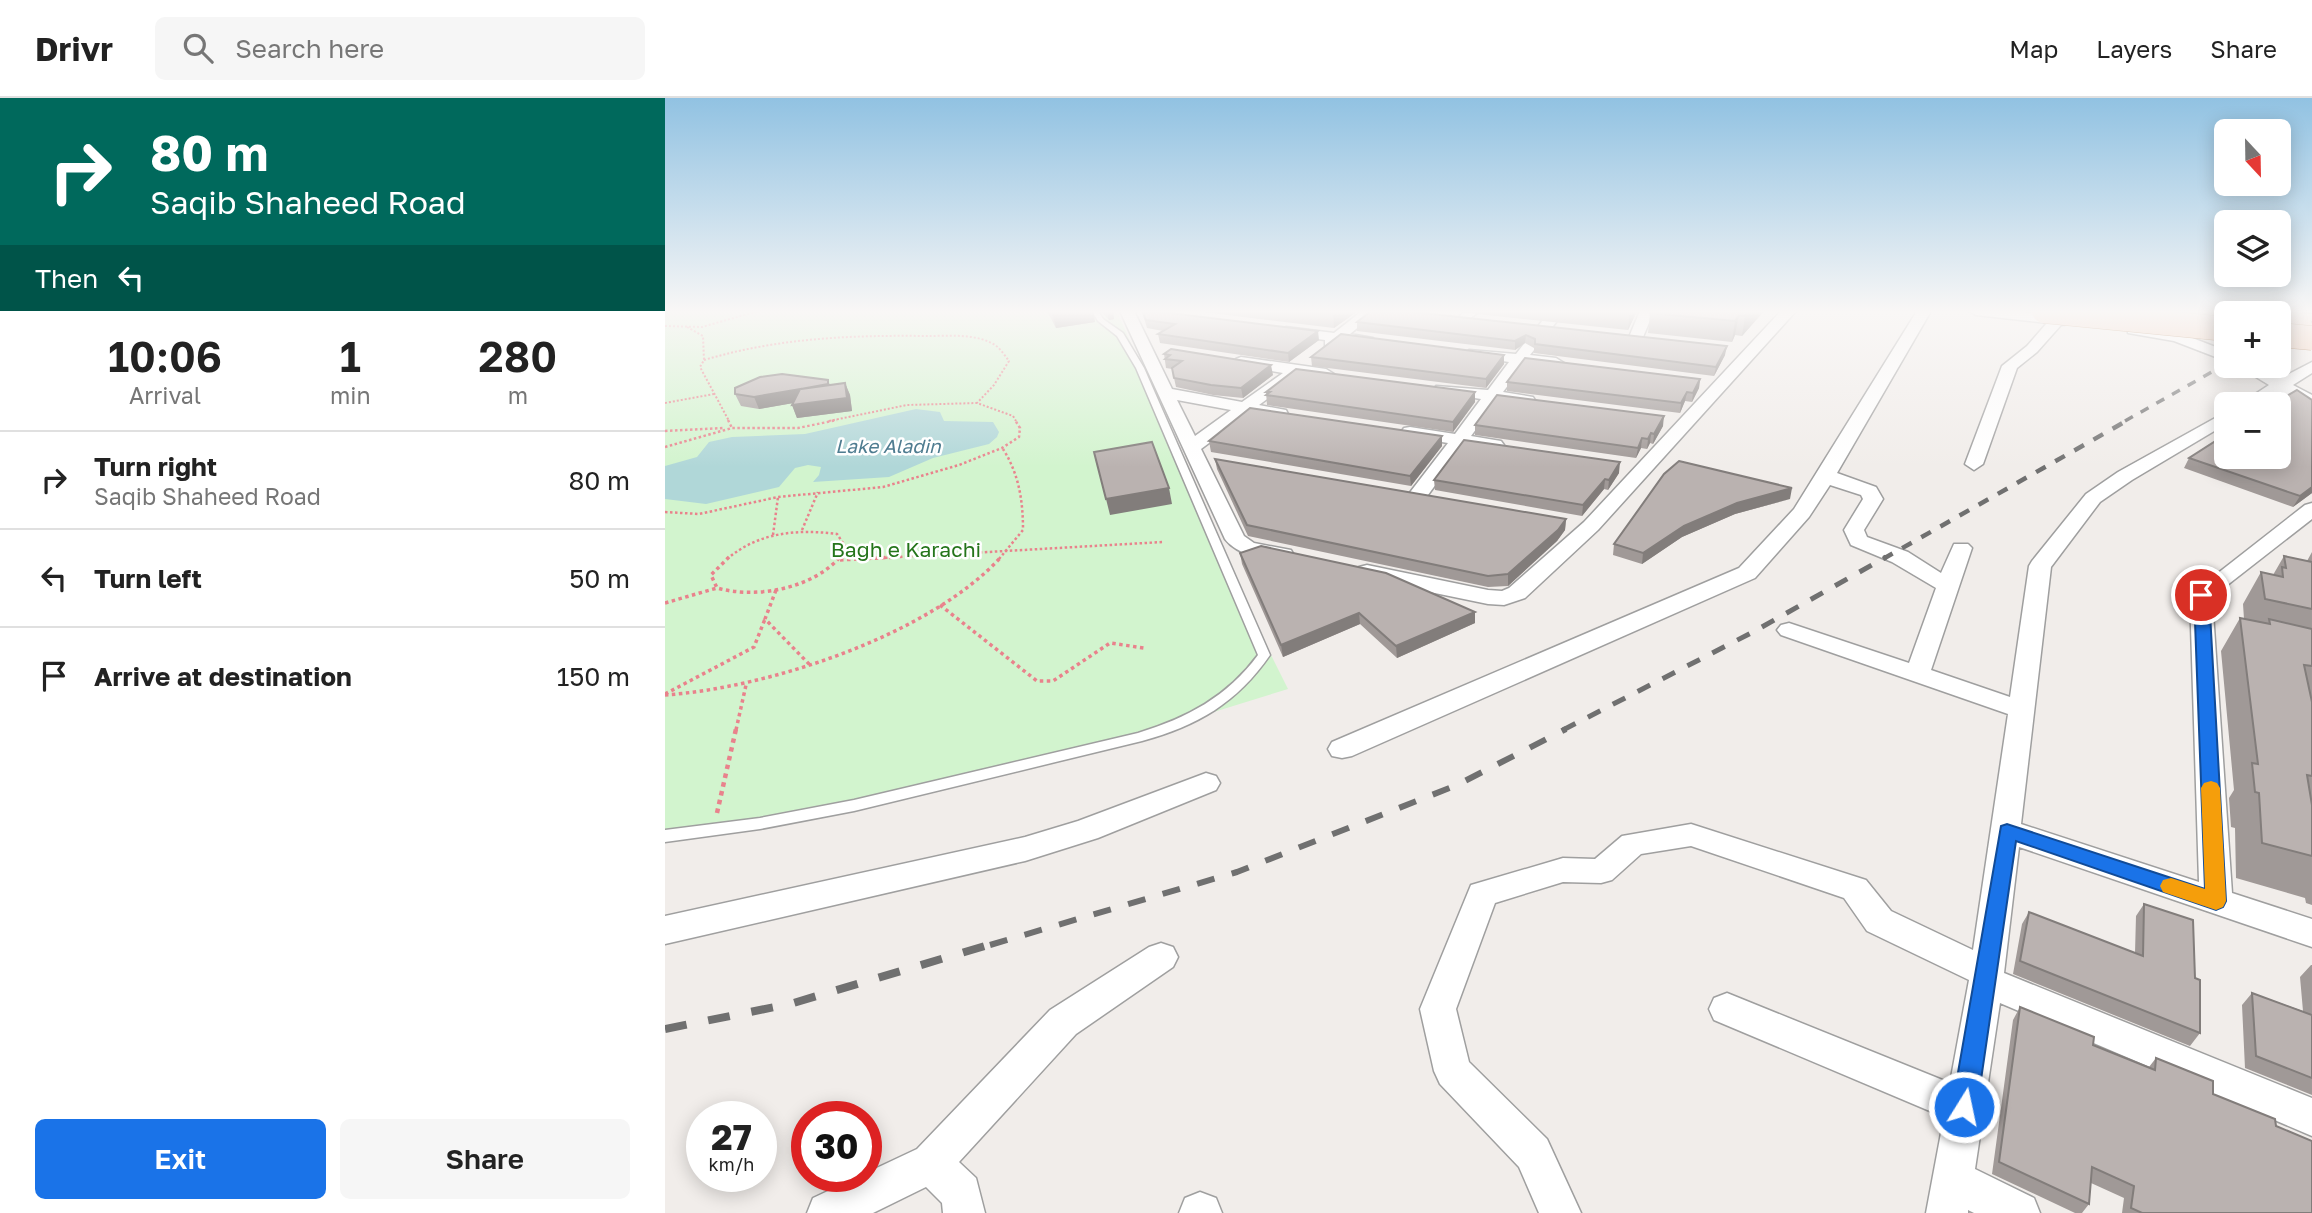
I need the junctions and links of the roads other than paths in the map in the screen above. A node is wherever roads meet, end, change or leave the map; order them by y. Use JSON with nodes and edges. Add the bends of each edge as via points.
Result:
{"nodes":[{"id":1,"x":1137,"y":363,"type":"edge"},
{"id":2,"x":1151,"y":363,"type":"edge"},
{"id":3,"x":1245,"y":363,"type":"edge"},
{"id":4,"x":1306,"y":363,"type":"edge"},
{"id":5,"x":1516,"y":363,"type":"edge"},
{"id":6,"x":1556,"y":363,"type":"edge"},
{"id":7,"x":1735,"y":363,"type":"edge"},
{"id":8,"x":1893,"y":363,"type":"edge"},
{"id":9,"x":2014,"y":363,"type":"edge"},
{"id":10,"x":1574,"y":365,"type":"edge"},
{"id":11,"x":2312,"y":367,"type":"edge"},
{"id":12,"x":1296,"y":371,"type":"junction"},
{"id":13,"x":1348,"y":377,"type":"edge"},
{"id":14,"x":2270,"y":378,"type":"edge"},
{"id":15,"x":2282,"y":384,"type":"junction"},
{"id":16,"x":1426,"y":387,"type":"edge"},
{"id":17,"x":2268,"y":392,"type":"edge"},
{"id":18,"x":1166,"y":393,"type":"junction"},
{"id":19,"x":1491,"y":396,"type":"junction"},
{"id":20,"x":2312,"y":402,"type":"edge"},
{"id":21,"x":1544,"y":403,"type":"edge"},
{"id":22,"x":1245,"y":409,"type":"junction"},
{"id":23,"x":1298,"y":416,"type":"edge"},
{"id":24,"x":1661,"y":419,"type":"edge"},
{"id":25,"x":1687,"y":422,"type":"junction"},
{"id":26,"x":2214,"y":424,"type":"edge"},
{"id":27,"x":1392,"y":430,"type":"edge"},
{"id":28,"x":1459,"y":439,"type":"junction"},
{"id":29,"x":1512,"y":448,"type":"edge"},
{"id":30,"x":1195,"y":453,"type":"junction"},
{"id":31,"x":1225,"y":463,"type":"edge"},
{"id":32,"x":1618,"y":464,"type":"edge"},
{"id":33,"x":1974,"y":464,"type":"dead end"},
{"id":34,"x":1644,"y":468,"type":"junction"},
{"id":35,"x":1826,"y":475,"type":"junction"},
{"id":36,"x":1444,"y":500,"type":"edge"},
{"id":37,"x":2312,"y":509,"type":"edge"},
{"id":38,"x":1564,"y":521,"type":"edge"},
{"id":39,"x":1591,"y":526,"type":"junction"},
{"id":40,"x":1961,"y":548,"type":"dead end"},
{"id":41,"x":1301,"y":559,"type":"edge"},
{"id":42,"x":1354,"y":570,"type":"edge"},
{"id":43,"x":1948,"y":586,"type":"junction"},
{"id":44,"x":1789,"y":631,"type":"dead end"},
{"id":45,"x":1917,"y":675,"type":"junction"},
{"id":46,"x":2022,"y":710,"type":"junction"},
{"id":47,"x":1342,"y":749,"type":"dead end"},
{"id":48,"x":1206,"y":783,"type":"dead end"},
{"id":49,"x":2007,"y":831,"type":"junction"},
{"id":50,"x":665,"y":836,"type":"edge"},
{"id":51,"x":2216,"y":901,"type":"junction"},
{"id":52,"x":665,"y":930,"type":"edge"},
{"id":53,"x":2312,"y":933,"type":"edge"},
{"id":54,"x":1161,"y":957,"type":"dead end"},
{"id":55,"x":1986,"y":976,"type":"junction"},
{"id":56,"x":1727,"y":1009,"type":"dead end"},
{"id":57,"x":1964,"y":1107,"type":"junction"},
{"id":58,"x":2312,"y":1117,"type":"edge"},
{"id":59,"x":932,"y":1163,"type":"junction"},
{"id":60,"x":1949,"y":1196,"type":"edge"},
{"id":61,"x":828,"y":1213,"type":"edge"},
{"id":62,"x":964,"y":1213,"type":"edge"},
{"id":63,"x":1560,"y":1213,"type":"edge"},
{"id":64,"x":2019,"y":1213,"type":"edge"}],
"edges":[{"from":1,"to":50,"type":"lane","via":[[1263,655],[1244,684],[1195,716],[1132,737],[870,802]]},
{"from":2,"to":18,"type":"street"},
{"from":3,"to":12,"type":"street"},
{"from":4,"to":12,"type":"street"},
{"from":5,"to":19,"type":"street"},
{"from":6,"to":10,"type":"street"},
{"from":7,"to":25,"type":"street"},
{"from":8,"to":35,"type":"street"},
{"from":9,"to":33,"type":"street"},
{"from":11,"to":15,"type":"street"},
{"from":12,"to":13,"type":"street"},
{"from":12,"to":22,"type":"street"},
{"from":14,"to":15,"type":"street"},
{"from":15,"to":17,"type":"street"},
{"from":15,"to":20,"type":"street"},
{"from":16,"to":19,"type":"street"},
{"from":18,"to":22,"type":"street"},
{"from":18,"to":30,"type":"street"},
{"from":19,"to":21,"type":"street"},
{"from":19,"to":28,"type":"street"},
{"from":22,"to":23,"type":"street"},
{"from":22,"to":30,"type":"street"},
{"from":24,"to":25,"type":"street"},
{"from":25,"to":34,"type":"street"},
{"from":26,"to":46,"type":"street","via":[[2093,498],[2040,566]]},
{"from":27,"to":28,"type":"street"},
{"from":28,"to":29,"type":"street"},
{"from":28,"to":36,"type":"street","via":[[1411,494]]},
{"from":30,"to":31,"type":"street"},
{"from":30,"to":41,"type":"street","via":[[1234,539]]},
{"from":32,"to":34,"type":"street"},
{"from":34,"to":39,"type":"street"},
{"from":35,"to":43,"type":"street","via":[[1869,491],[1873,499],[1854,530],[1858,541],[1901,557]]},
{"from":35,"to":47,"type":"street","via":[[1802,513],[1747,573]]},
{"from":37,"to":51,"type":"street","via":[[2201,595]]},
{"from":38,"to":39,"type":"street"},
{"from":39,"to":42,"type":"street","via":[[1517,593],[1504,598]]},
{"from":40,"to":43,"type":"street"},
{"from":43,"to":45,"type":"street"},
{"from":44,"to":45,"type":"street"},
{"from":45,"to":46,"type":"street"},
{"from":46,"to":49,"type":"street"},
{"from":48,"to":52,"type":"street","via":[[1025,849]]},
{"from":49,"to":51,"type":"street"},
{"from":49,"to":55,"type":"street"},
{"from":51,"to":53,"type":"street"},
{"from":54,"to":59,"type":"street","via":[[1063,1022]]},
{"from":55,"to":57,"type":"street"},
{"from":55,"to":58,"type":"street"},
{"from":55,"to":63,"type":"street","via":[[1879,921],[1855,889],[1691,835],[1633,844],[1601,871],[1563,870],[1482,894],[1438,1009],[1453,1071],[1532,1153]]},
{"from":56,"to":57,"type":"street"},
{"from":57,"to":60,"type":"street"},
{"from":59,"to":61,"type":"street"},
{"from":59,"to":62,"type":"street","via":[[961,1193]]},
{"from":60,"to":64,"type":"street"}]}
